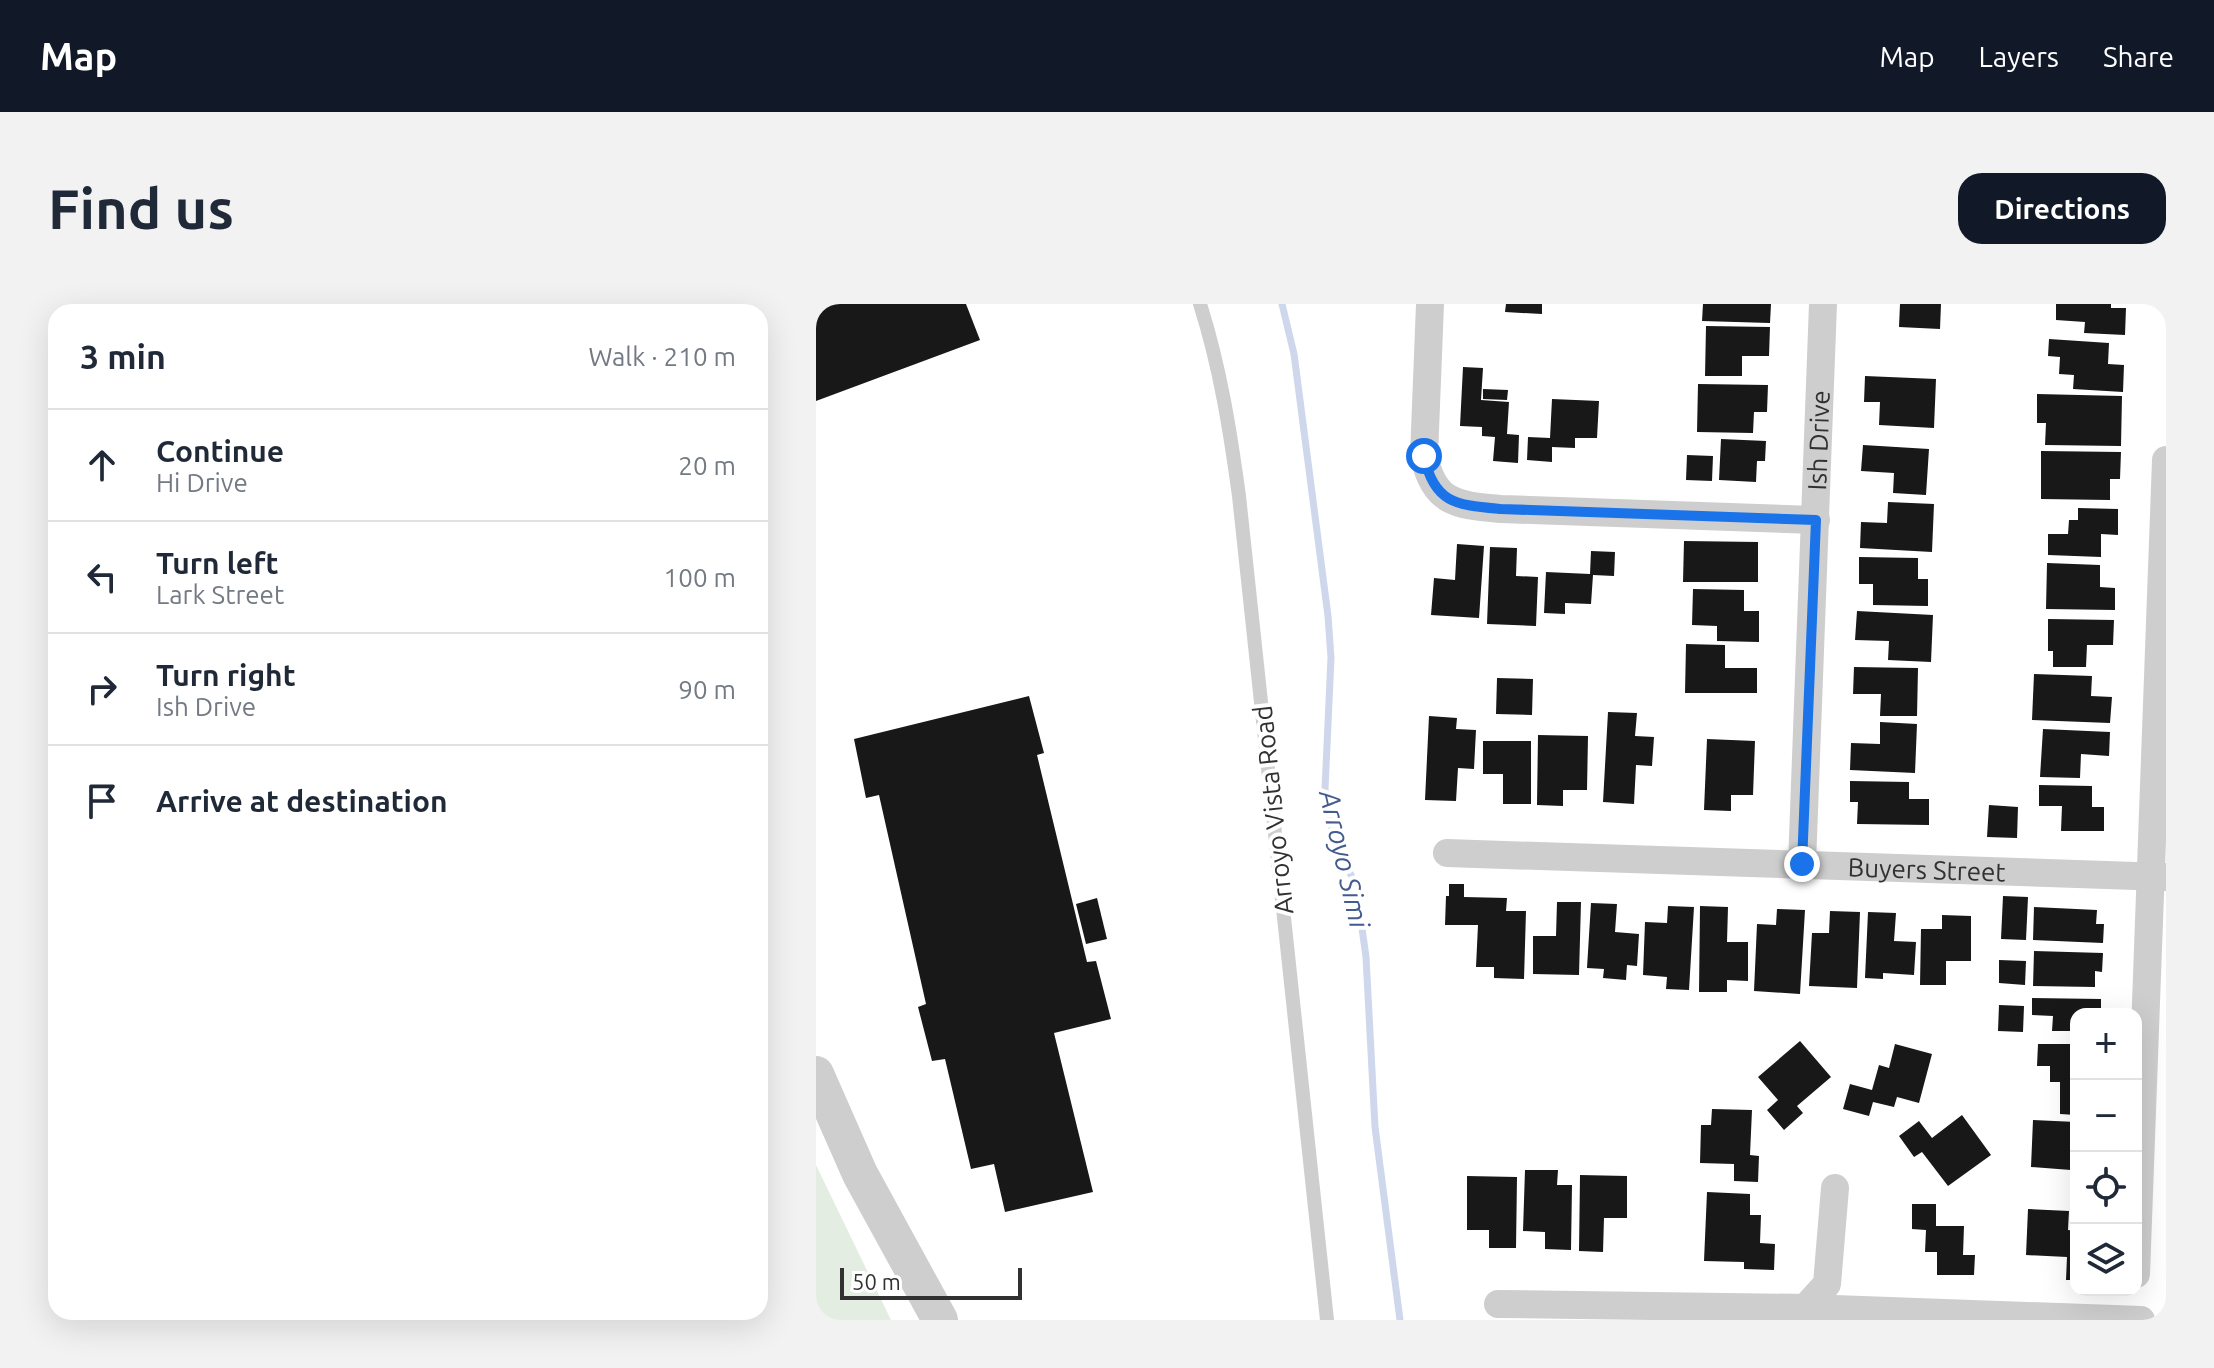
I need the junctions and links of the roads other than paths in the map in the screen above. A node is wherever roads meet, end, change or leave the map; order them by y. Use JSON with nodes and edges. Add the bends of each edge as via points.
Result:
{"nodes":[{"id":1,"x":1200,"y":304,"type":"edge"},
{"id":2,"x":1430,"y":304,"type":"edge"},
{"id":3,"x":1823,"y":304,"type":"edge"},
{"id":4,"x":2166,"y":460,"type":"edge"},
{"id":5,"x":1816,"y":520,"type":"junction"},
{"id":6,"x":1447,"y":853,"type":"dead end"},
{"id":7,"x":1802,"y":864,"type":"junction"},
{"id":8,"x":2158,"y":877,"type":"edge"},
{"id":9,"x":816,"y":1074,"type":"edge"},
{"id":10,"x":1835,"y":1188,"type":"dead end"},
{"id":11,"x":2139,"y":1224,"type":"edge"},
{"id":12,"x":2135,"y":1296,"type":"edge"},
{"id":13,"x":1498,"y":1304,"type":"dead end"},
{"id":14,"x":1800,"y":1314,"type":"edge"},
{"id":15,"x":940,"y":1320,"type":"edge"},
{"id":16,"x":1327,"y":1320,"type":"edge"},
{"id":17,"x":2134,"y":1320,"type":"edge"},
{"id":18,"x":2141,"y":1320,"type":"edge"}],
"edges":[{"from":1,"to":16,"type":"lane","name":"Arroyo Vista Road","via":[[1228,413],[1239,496]]},
{"from":2,"to":5,"type":"street","via":[[1424,456],[1428,478],[1442,496],[1460,505],[1501,509]]},
{"from":3,"to":5,"type":"street","name":"Ish Drive"},
{"from":4,"to":8,"type":"street"},
{"from":5,"to":7,"type":"street","name":"Ish Drive"},
{"from":6,"to":7,"type":"street","name":"Buyers Street"},
{"from":7,"to":8,"type":"street","name":"Buyers Street"},
{"from":8,"to":11,"type":"street"},
{"from":9,"to":15,"type":"street","via":[[860,1174]]},
{"from":10,"to":14,"type":"street","via":[[1827,1284]]},
{"from":12,"to":17,"type":"street"},
{"from":13,"to":14,"type":"street"},
{"from":14,"to":17,"type":"street"},
{"from":17,"to":18,"type":"street"}]}
